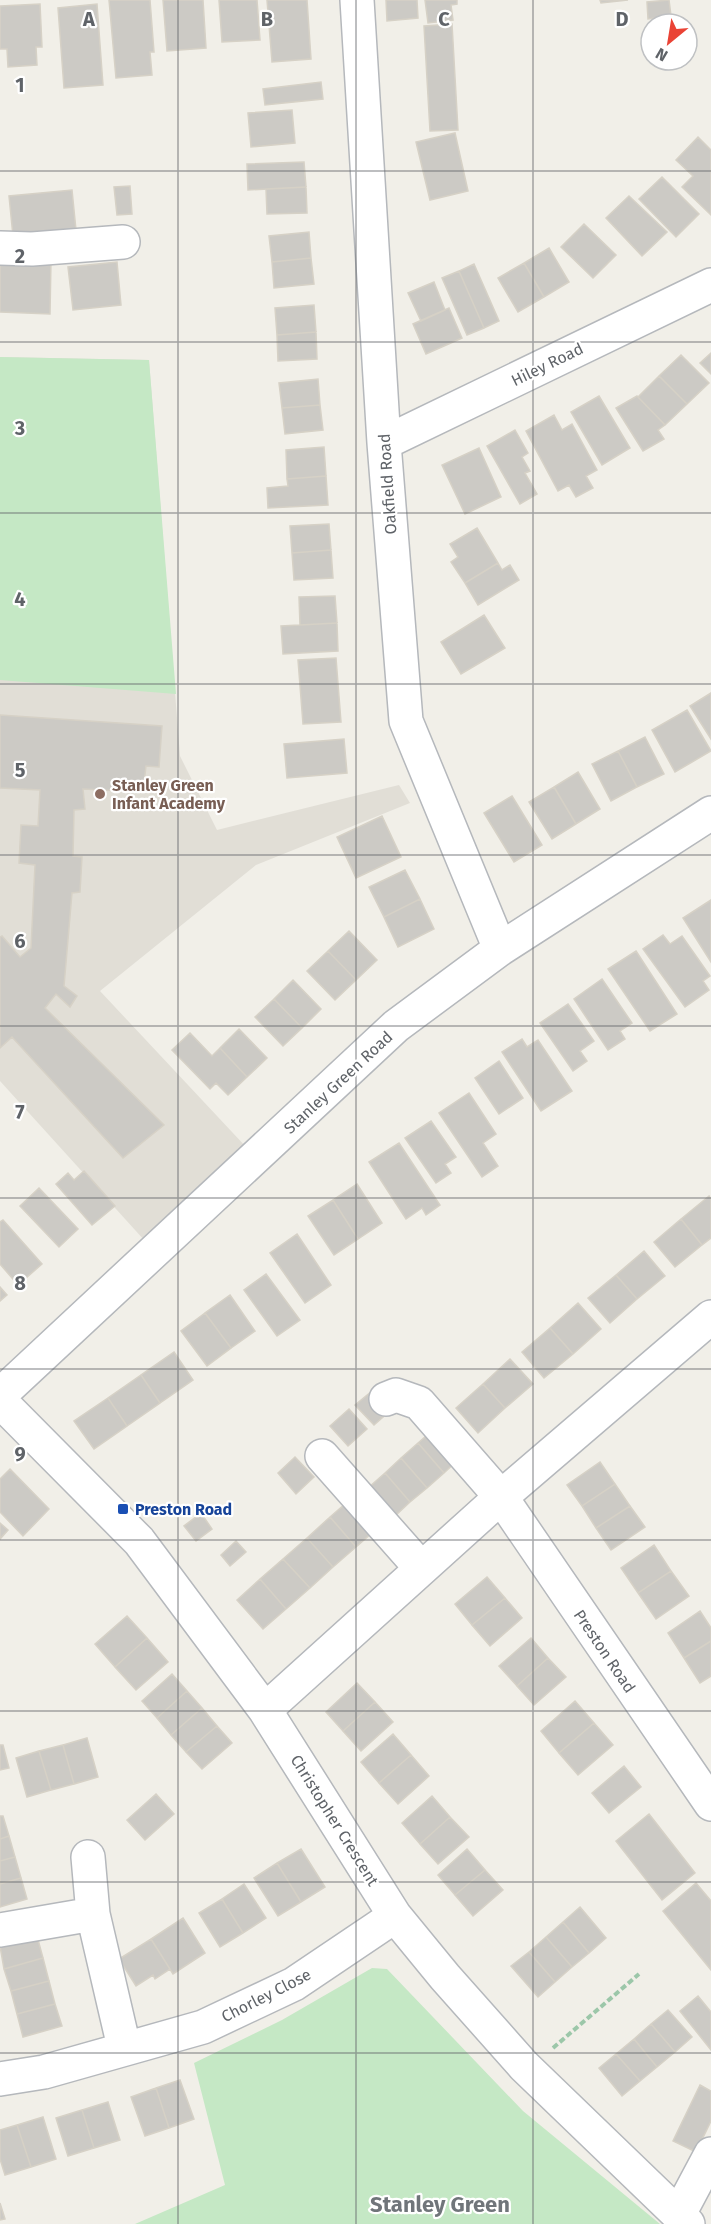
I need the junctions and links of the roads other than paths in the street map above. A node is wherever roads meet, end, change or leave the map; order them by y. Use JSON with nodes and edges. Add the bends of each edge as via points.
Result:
{"nodes":[{"id":1,"x":357,"y":0,"type":"edge"},
{"id":2,"x":123,"y":242,"type":"dead end"},
{"id":3,"x":0,"y":248,"type":"edge"},
{"id":4,"x":711,"y":285,"type":"edge"},
{"id":5,"x":384,"y":443,"type":"junction"},
{"id":6,"x":711,"y":813,"type":"edge"},
{"id":7,"x":500,"y":949,"type":"junction"},
{"id":8,"x":711,"y":1317,"type":"edge"},
{"id":9,"x":0,"y":1395,"type":"edge"},
{"id":10,"x":386,"y":1399,"type":"dead end"},
{"id":11,"x":0,"y":1401,"type":"edge"},
{"id":12,"x":322,"y":1456,"type":"dead end"},
{"id":13,"x":501,"y":1497,"type":"junction"},
{"id":14,"x":422,"y":1568,"type":"junction"},
{"id":15,"x":265,"y":1710,"type":"junction"},
{"id":16,"x":711,"y":1804,"type":"edge"},
{"id":17,"x":88,"y":1857,"type":"dead end"},
{"id":18,"x":93,"y":1914,"type":"junction"},
{"id":19,"x":395,"y":1916,"type":"junction"},
{"id":20,"x":0,"y":1930,"type":"edge"},
{"id":21,"x":124,"y":2047,"type":"junction"},
{"id":22,"x":0,"y":2079,"type":"edge"},
{"id":23,"x":711,"y":2154,"type":"edge"},
{"id":24,"x":683,"y":2219,"type":"edge"}],
"edges":[{"from":1,"to":5,"type":"street","name":"Oakfield Road"},
{"from":2,"to":3,"type":"street"},
{"from":4,"to":5,"type":"street","name":"Hiley Road"},
{"from":5,"to":7,"type":"street","name":"Oakfield Road","via":[[406,721]]},
{"from":6,"to":7,"type":"street","name":"Stanley Green Road"},
{"from":7,"to":9,"type":"street","name":"Stanley Green Road","via":[[396,1026]]},
{"from":8,"to":13,"type":"street"},
{"from":10,"to":13,"type":"street","name":"Preston Road","via":[[396,1395],[419,1403]]},
{"from":11,"to":15,"type":"street","name":"Christopher Crescent","via":[[139,1541]]},
{"from":12,"to":14,"type":"street"},
{"from":13,"to":14,"type":"street"},
{"from":13,"to":16,"type":"street","name":"Preston Road"},
{"from":14,"to":15,"type":"street"},
{"from":15,"to":19,"type":"street","name":"Christopher Crescent"},
{"from":17,"to":18,"type":"street"},
{"from":18,"to":20,"type":"street"},
{"from":18,"to":21,"type":"street"},
{"from":19,"to":21,"type":"street","name":"Chorley Close","via":[[294,1984],[203,2027]]},
{"from":19,"to":24,"type":"street","name":"Christopher Crescent","via":[[528,2069]]},
{"from":21,"to":22,"type":"street","name":"Chorley Close","via":[[44,2072]]},
{"from":23,"to":24,"type":"street"}]}
